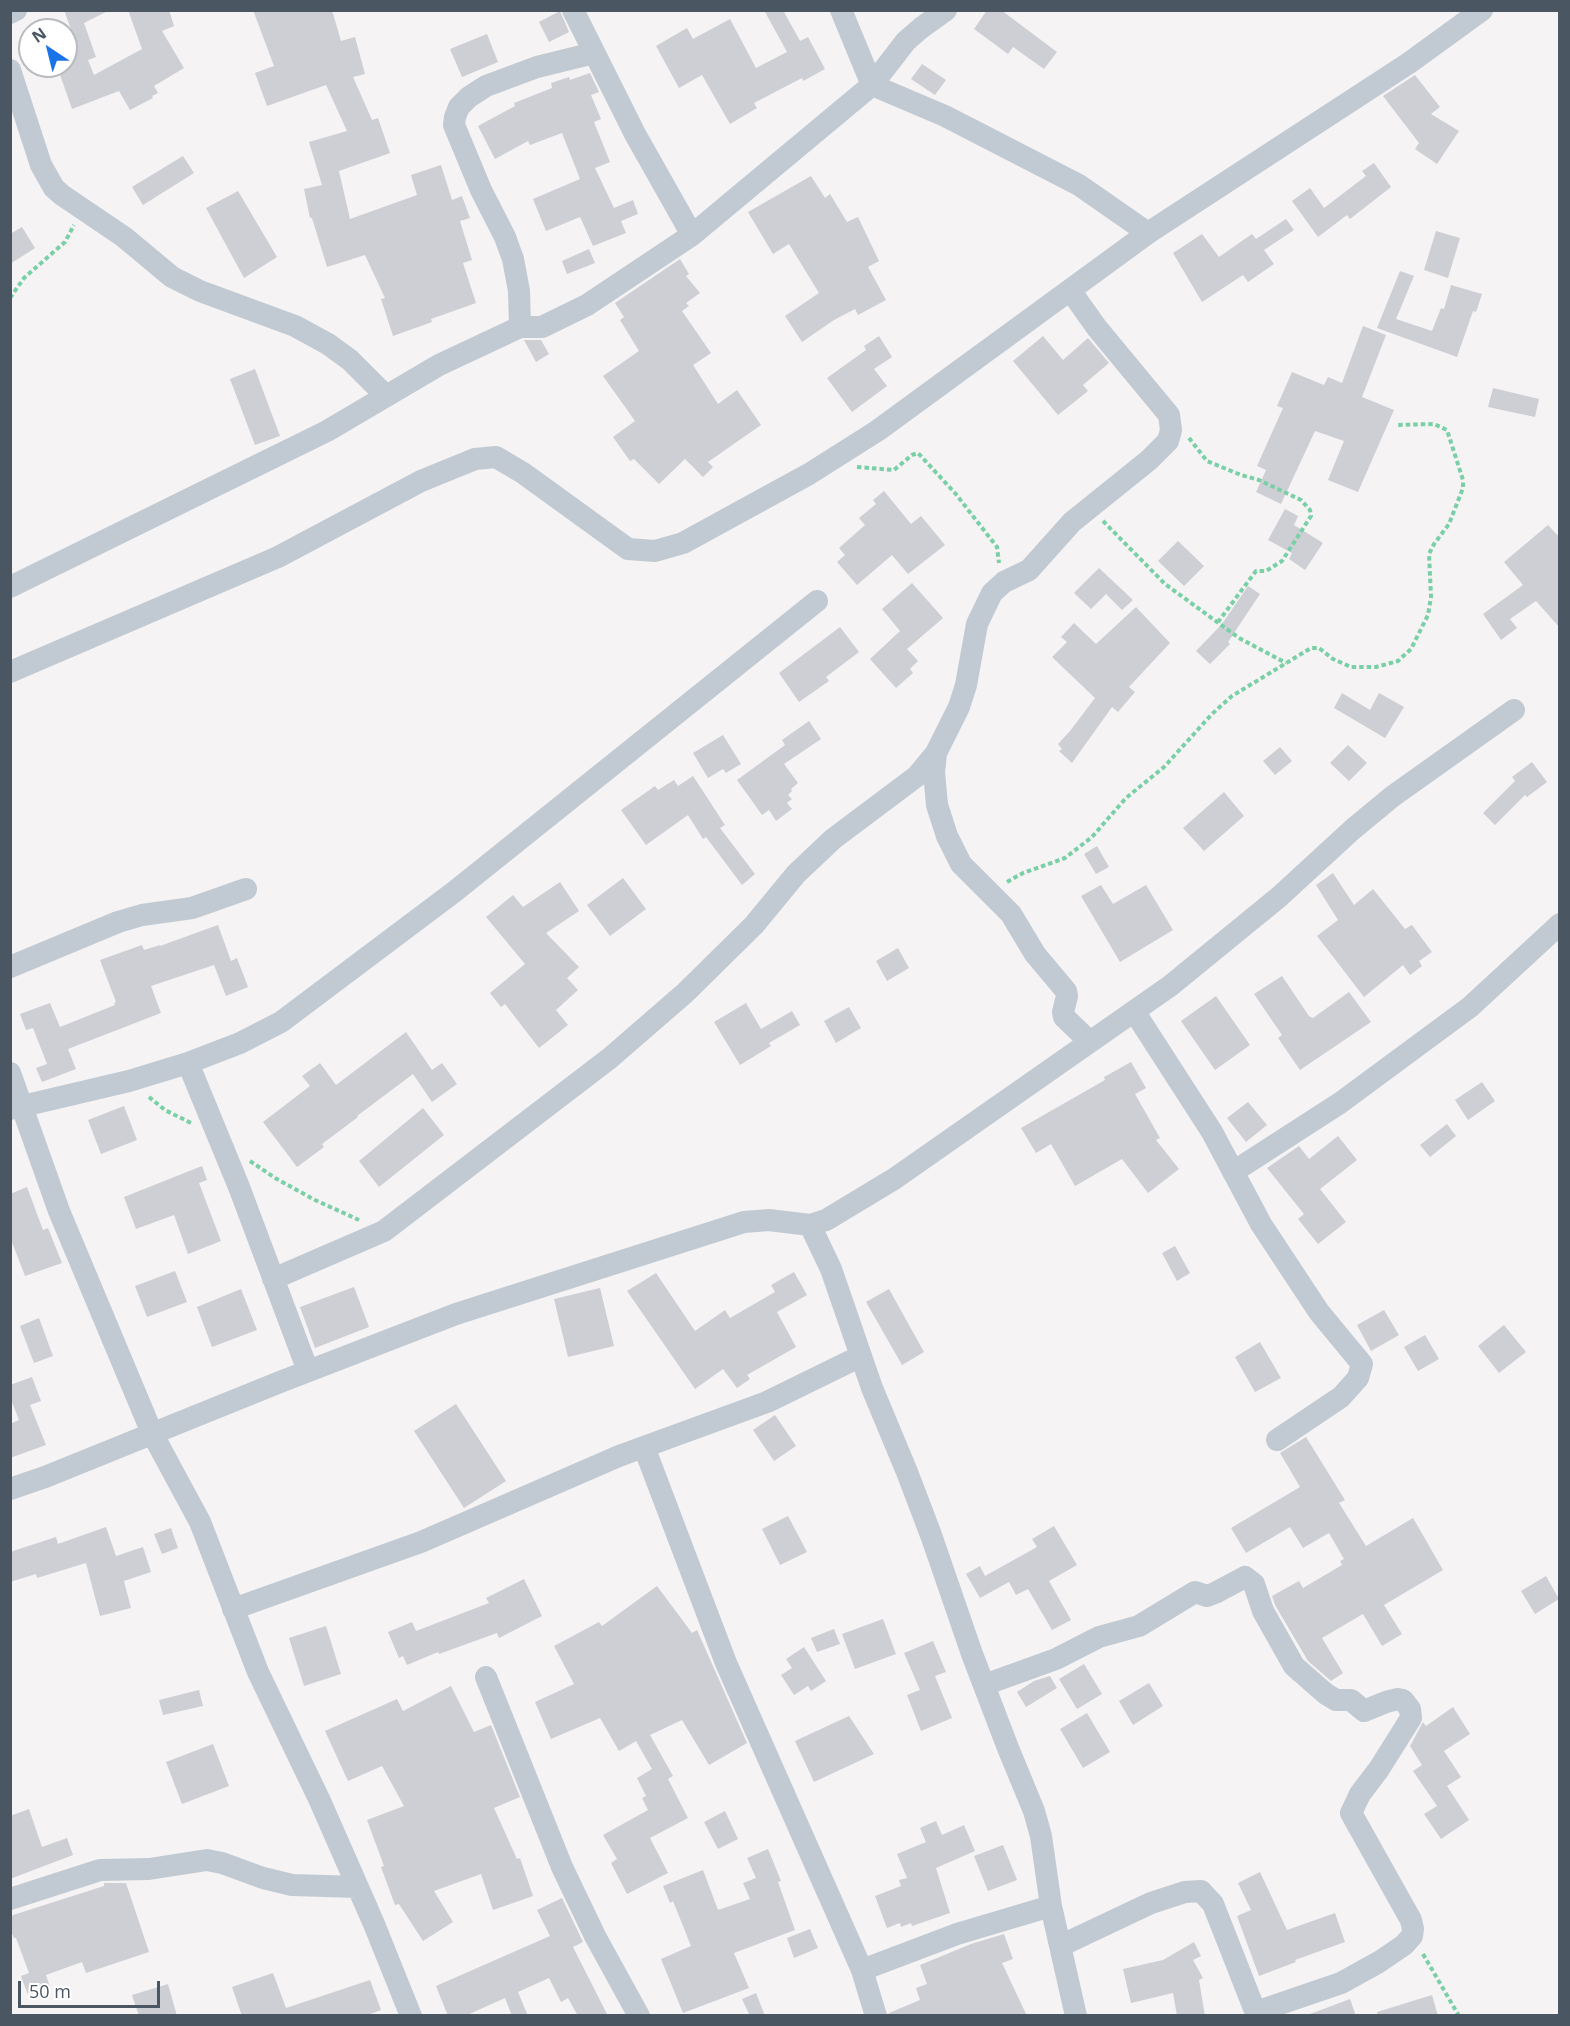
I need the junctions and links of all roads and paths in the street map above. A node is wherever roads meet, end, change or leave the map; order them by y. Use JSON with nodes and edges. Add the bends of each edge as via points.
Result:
{"nodes":[{"id":1,"x":16,"y":10,"type":"edge"},
{"id":2,"x":573,"y":10,"type":"edge"},
{"id":3,"x":841,"y":10,"type":"edge"},
{"id":4,"x":946,"y":10,"type":"edge"},
{"id":5,"x":1482,"y":10,"type":"edge"},
{"id":6,"x":10,"y":13,"type":"edge"},
{"id":7,"x":594,"y":53,"type":"junction"},
{"id":8,"x":10,"y":70,"type":"edge"},
{"id":9,"x":872,"y":85,"type":"junction"},
{"id":10,"x":82,"y":208,"type":"junction"},
{"id":11,"x":1148,"y":233,"type":"junction"},
{"id":12,"x":692,"y":235,"type":"junction"},
{"id":13,"x":1070,"y":290,"type":"junction"},
{"id":14,"x":10,"y":298,"type":"edge"},
{"id":15,"x":520,"y":327,"type":"junction"},
{"id":16,"x":386,"y":396,"type":"junction"},
{"id":17,"x":1396,"y":425,"type":"dead end"},
{"id":18,"x":1187,"y":436,"type":"dead end"},
{"id":19,"x":850,"y":468,"type":"dead end"},
{"id":20,"x":1090,"y":507,"type":"junction"},
{"id":21,"x":10,"y":587,"type":"edge"},
{"id":22,"x":992,"y":592,"type":"junction"},
{"id":23,"x":817,"y":601,"type":"dead end"},
{"id":24,"x":1218,"y":622,"type":"junction"},
{"id":25,"x":1286,"y":663,"type":"junction"},
{"id":26,"x":10,"y":672,"type":"edge"},
{"id":27,"x":1514,"y":710,"type":"dead end"},
{"id":28,"x":936,"y":753,"type":"junction"},
{"id":29,"x":246,"y":889,"type":"dead end"},
{"id":30,"x":987,"y":891,"type":"junction"},
{"id":31,"x":1560,"y":924,"type":"edge"},
{"id":32,"x":10,"y":967,"type":"edge"},
{"id":33,"x":1134,"y":1011,"type":"junction"},
{"id":34,"x":1090,"y":1042,"type":"junction"},
{"id":35,"x":188,"y":1063,"type":"junction"},
{"id":36,"x":10,"y":1073,"type":"edge"},
{"id":37,"x":129,"y":1081,"type":"junction"},
{"id":38,"x":17,"y":1107,"type":"edge"},
{"id":39,"x":220,"y":1140,"type":"junction"},
{"id":40,"x":248,"y":1159,"type":"dead end"},
{"id":41,"x":1233,"y":1172,"type":"junction"},
{"id":42,"x":810,"y":1225,"type":"junction"},
{"id":43,"x":384,"y":1231,"type":"junction"},
{"id":44,"x":273,"y":1279,"type":"junction"},
{"id":45,"x":861,"y":1356,"type":"junction"},
{"id":46,"x":308,"y":1371,"type":"junction"},
{"id":47,"x":152,"y":1433,"type":"junction"},
{"id":48,"x":1277,"y":1440,"type":"dead end"},
{"id":49,"x":644,"y":1447,"type":"junction"},
{"id":50,"x":10,"y":1489,"type":"edge"},
{"id":51,"x":233,"y":1609,"type":"junction"},
{"id":52,"x":486,"y":1677,"type":"dead end"},
{"id":53,"x":984,"y":1685,"type":"junction"},
{"id":54,"x":358,"y":1887,"type":"junction"},
{"id":55,"x":10,"y":1899,"type":"edge"},
{"id":56,"x":1051,"y":1906,"type":"junction"},
{"id":57,"x":1412,"y":1936,"type":"junction"},
{"id":58,"x":1060,"y":1946,"type":"junction"},
{"id":59,"x":862,"y":1970,"type":"junction"},
{"id":60,"x":1257,"y":2014,"type":"edge"},
{"id":61,"x":411,"y":2016,"type":"edge"},
{"id":62,"x":639,"y":2016,"type":"edge"},
{"id":63,"x":876,"y":2016,"type":"edge"},
{"id":64,"x":1076,"y":2016,"type":"edge"},
{"id":65,"x":1459,"y":2016,"type":"edge"}],
"edges":[{"from":1,"to":6,"type":"street"},
{"from":2,"to":7,"type":"street"},
{"from":3,"to":9,"type":"street"},
{"from":4,"to":9,"type":"street","via":[[906,41]]},
{"from":5,"to":11,"type":"street","via":[[1409,63]]},
{"from":7,"to":12,"type":"street"},
{"from":7,"to":15,"type":"street","via":[[537,66],[486,86],[459,107],[455,117],[454,125],[513,259]]},
{"from":8,"to":10,"type":"street","via":[[41,165],[54,188]]},
{"from":9,"to":11,"type":"street","via":[[945,116],[1079,186]]},
{"from":9,"to":12,"type":"street"},
{"from":10,"to":14,"type":"path","via":[[65,242],[24,278]]},
{"from":10,"to":16,"type":"street","via":[[172,277],[295,326],[328,344]]},
{"from":11,"to":13,"type":"street"},
{"from":12,"to":15,"type":"street","via":[[587,305],[542,327]]},
{"from":13,"to":20,"type":"street","via":[[1172,423],[1168,441]]},
{"from":13,"to":26,"type":"street","via":[[877,432],[683,543],[655,551],[628,549],[496,456],[475,459],[421,481],[278,556]]},
{"from":15,"to":16,"type":"street","via":[[439,365]]},
{"from":16,"to":21,"type":"street","via":[[327,431]]},
{"from":17,"to":25,"type":"path","via":[[1434,424],[1447,430],[1463,480],[1449,524],[1429,554],[1428,615],[1411,649],[1398,661],[1376,667],[1351,667],[1315,647]]},
{"from":18,"to":24,"type":"path","via":[[1207,461],[1259,480],[1301,500],[1310,510],[1311,516],[1282,561],[1266,571],[1256,571]]},
{"from":19,"to":22,"type":"path","via":[[894,470],[919,454],[997,547],[999,570]]},
{"from":20,"to":22,"type":"street","via":[[1029,570]]},
{"from":20,"to":24,"type":"path","via":[[1165,585]]},
{"from":22,"to":28,"type":"street","via":[[977,624],[960,707]]},
{"from":23,"to":35,"type":"street","via":[[337,981],[281,1022]]},
{"from":24,"to":25,"type":"path"},
{"from":25,"to":30,"type":"path","via":[[1232,696],[1164,768],[1126,798],[1092,837],[1065,858]]},
{"from":27,"to":33,"type":"street","via":[[1393,796],[1279,897]]},
{"from":28,"to":30,"type":"street","via":[[934,787],[947,836],[961,864]]},
{"from":28,"to":43,"type":"street","via":[[917,776],[833,839],[685,993],[610,1058]]},
{"from":29,"to":32,"type":"street","via":[[192,908],[118,921]]},
{"from":30,"to":34,"type":"street","via":[[1011,914],[1035,954],[1062,986],[1067,996],[1064,1017]]},
{"from":31,"to":41,"type":"street","via":[[1470,1007],[1340,1103]]},
{"from":33,"to":34,"type":"street"},
{"from":33,"to":41,"type":"street","via":[[1212,1132]]},
{"from":34,"to":42,"type":"street","via":[[894,1179],[836,1215]]},
{"from":35,"to":37,"type":"street"},
{"from":35,"to":39,"type":"street"},
{"from":36,"to":38,"type":"street"},
{"from":37,"to":38,"type":"street"},
{"from":37,"to":39,"type":"path","via":[[165,1110]]},
{"from":38,"to":47,"type":"street"},
{"from":39,"to":44,"type":"street"},
{"from":40,"to":43,"type":"path","via":[[315,1200]]},
{"from":41,"to":48,"type":"street","via":[[1260,1224],[1319,1312],[1362,1364],[1358,1378],[1341,1397]]},
{"from":42,"to":45,"type":"street","via":[[831,1269]]},
{"from":42,"to":46,"type":"street","via":[[769,1220],[744,1222],[456,1314]]},
{"from":43,"to":44,"type":"street"},
{"from":44,"to":46,"type":"street"},
{"from":45,"to":49,"type":"street","via":[[767,1402]]},
{"from":45,"to":53,"type":"street"},
{"from":46,"to":47,"type":"street"},
{"from":47,"to":50,"type":"street"},
{"from":47,"to":51,"type":"street","via":[[200,1522]]},
{"from":49,"to":51,"type":"street","via":[[421,1542]]},
{"from":49,"to":59,"type":"street","via":[[726,1663]]},
{"from":51,"to":54,"type":"street","via":[[258,1672]]},
{"from":52,"to":62,"type":"street","via":[[562,1867]]},
{"from":53,"to":56,"type":"street","via":[[1034,1811]]},
{"from":53,"to":57,"type":"street","via":[[1056,1659],[1099,1637],[1139,1626],[1195,1592],[1207,1596],[1242,1577],[1249,1579],[1294,1666],[1326,1694],[1336,1700],[1351,1700],[1364,1711],[1398,1699],[1404,1700],[1410,1709],[1411,1718],[1351,1813],[1411,1920]]},
{"from":54,"to":55,"type":"street","via":[[292,1885],[207,1860],[149,1869],[100,1870]]},
{"from":54,"to":61,"type":"street"},
{"from":56,"to":58,"type":"street"},
{"from":56,"to":59,"type":"street","via":[[957,1934]]},
{"from":57,"to":60,"type":"street","via":[[1379,1962],[1341,1983]]},
{"from":57,"to":65,"type":"path"},
{"from":58,"to":60,"type":"street","via":[[1151,1903],[1201,1891],[1213,1904]]},
{"from":58,"to":64,"type":"street"},
{"from":59,"to":63,"type":"street"}]}
